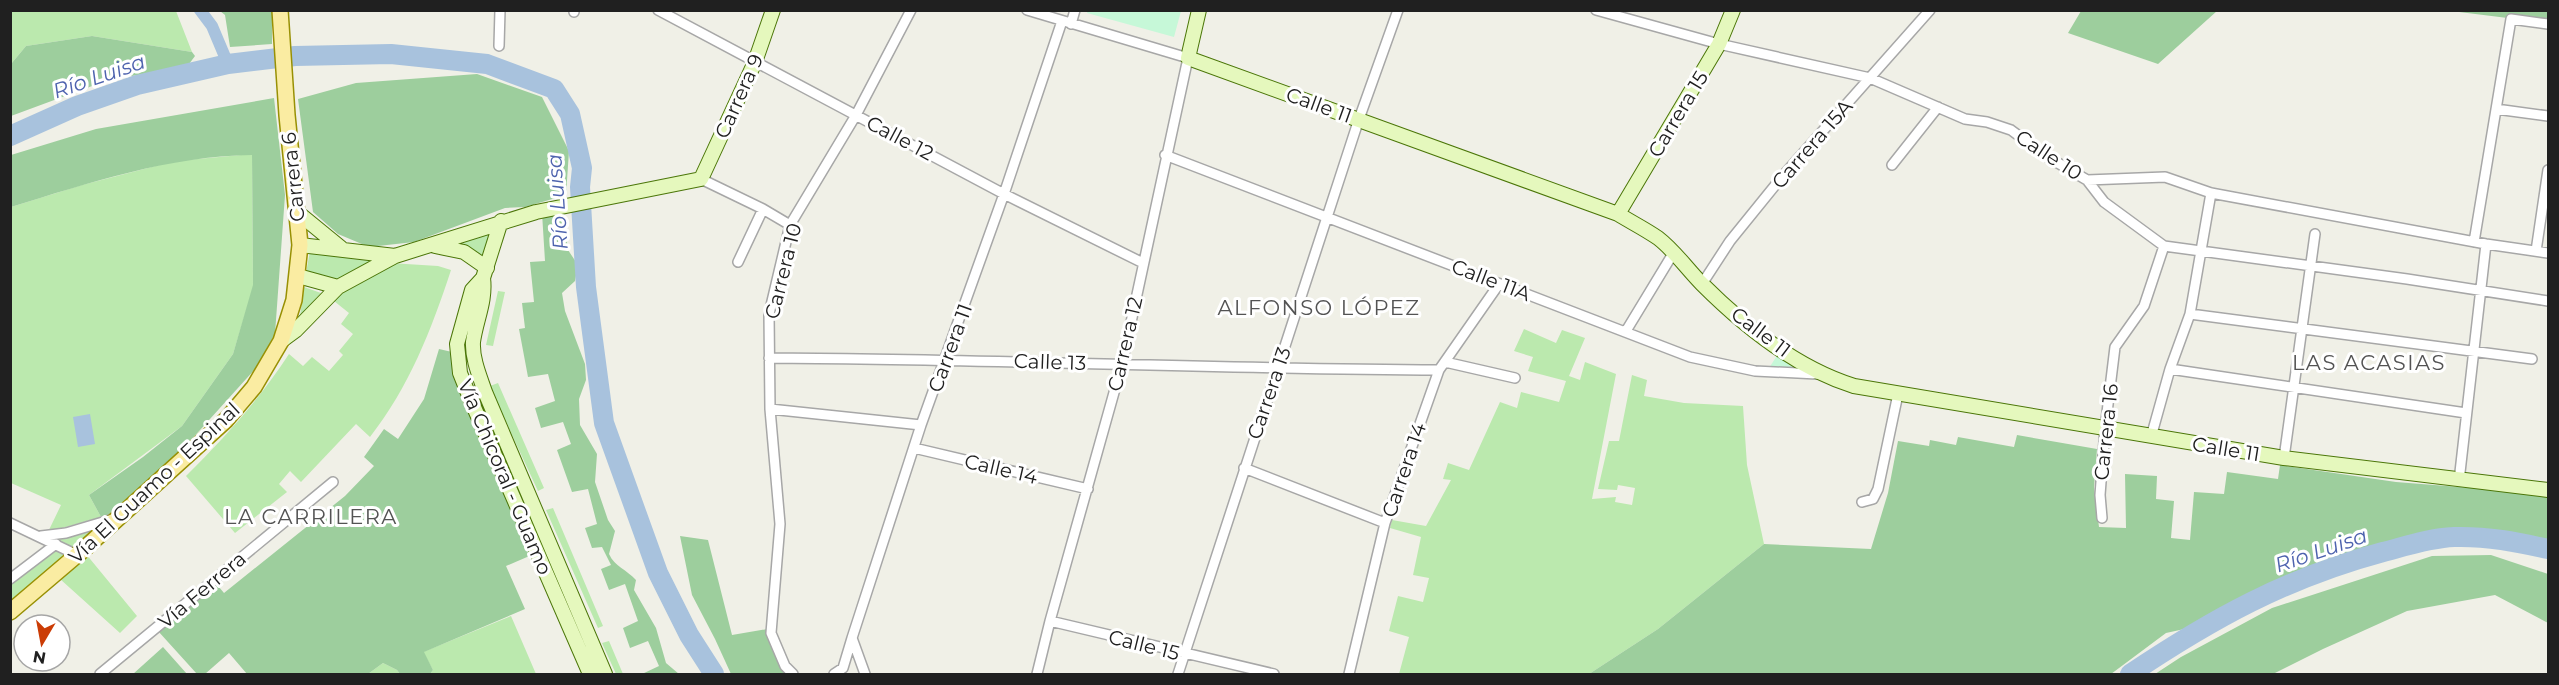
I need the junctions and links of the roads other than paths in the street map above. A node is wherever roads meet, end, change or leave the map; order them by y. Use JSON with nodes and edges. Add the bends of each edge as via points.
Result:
{"nodes":[{"id":1,"x":280,"y":10,"type":"edge"},
{"id":2,"x":500,"y":10,"type":"edge"},
{"id":3,"x":658,"y":10,"type":"edge"},
{"id":4,"x":773,"y":10,"type":"edge"},
{"id":5,"x":911,"y":10,"type":"edge"},
{"id":6,"x":1027,"y":10,"type":"edge"},
{"id":7,"x":1075,"y":10,"type":"edge"},
{"id":8,"x":1200,"y":10,"type":"edge"},
{"id":9,"x":1398,"y":10,"type":"edge"},
{"id":10,"x":1596,"y":10,"type":"edge"},
{"id":11,"x":1733,"y":10,"type":"edge"},
{"id":12,"x":1930,"y":10,"type":"edge"},
{"id":13,"x":1066,"y":23,"type":"junction"},
{"id":14,"x":2548,"y":24,"type":"edge"},
{"id":15,"x":1719,"y":44,"type":"junction"},
{"id":16,"x":499,"y":46,"type":"dead end"},
{"id":17,"x":1188,"y":58,"type":"junction"},
{"id":18,"x":755,"y":62,"type":"junction"},
{"id":19,"x":1870,"y":78,"type":"junction"},
{"id":20,"x":1938,"y":107,"type":"junction"},
{"id":21,"x":2496,"y":109,"type":"junction"},
{"id":22,"x":856,"y":115,"type":"junction"},
{"id":23,"x":2548,"y":116,"type":"edge"},
{"id":24,"x":1359,"y":119,"type":"junction"},
{"id":25,"x":1166,"y":155,"type":"junction"},
{"id":26,"x":1892,"y":165,"type":"dead end"},
{"id":27,"x":2548,"y":170,"type":"edge"},
{"id":28,"x":701,"y":179,"type":"junction"},
{"id":29,"x":2087,"y":180,"type":"junction"},
{"id":30,"x":2211,"y":193,"type":"junction"},
{"id":31,"x":1004,"y":194,"type":"junction"},
{"id":32,"x":763,"y":209,"type":"junction"},
{"id":33,"x":297,"y":212,"type":"junction"},
{"id":34,"x":1618,"y":214,"type":"junction"},
{"id":35,"x":1328,"y":217,"type":"junction"},
{"id":36,"x":501,"y":221,"type":"junction"},
{"id":37,"x":790,"y":225,"type":"junction"},
{"id":38,"x":2315,"y":234,"type":"dead end"},
{"id":39,"x":2474,"y":242,"type":"junction"},
{"id":40,"x":2486,"y":244,"type":"junction"},
{"id":41,"x":300,"y":245,"type":"junction"},
{"id":42,"x":429,"y":246,"type":"junction"},
{"id":43,"x":2164,"y":246,"type":"junction"},
{"id":44,"x":341,"y":248,"type":"junction"},
{"id":45,"x":2536,"y":251,"type":"junction"},
{"id":46,"x":1674,"y":252,"type":"junction"},
{"id":47,"x":2200,"y":252,"type":"junction"},
{"id":48,"x":2548,"y":253,"type":"edge"},
{"id":49,"x":395,"y":256,"type":"junction"},
{"id":50,"x":738,"y":262,"type":"dead end"},
{"id":51,"x":1143,"y":263,"type":"junction"},
{"id":52,"x":2310,"y":266,"type":"junction"},
{"id":53,"x":485,"y":273,"type":"junction"},
{"id":54,"x":298,"y":276,"type":"junction"},
{"id":55,"x":1499,"y":284,"type":"junction"},
{"id":56,"x":1702,"y":284,"type":"junction"},
{"id":57,"x":338,"y":287,"type":"junction"},
{"id":58,"x":2481,"y":291,"type":"junction"},
{"id":59,"x":2548,"y":301,"type":"edge"},
{"id":60,"x":2190,"y":314,"type":"junction"},
{"id":61,"x":2302,"y":328,"type":"junction"},
{"id":62,"x":1626,"y":331,"type":"junction"},
{"id":63,"x":281,"y":340,"type":"junction"},
{"id":64,"x":2474,"y":352,"type":"junction"},
{"id":65,"x":769,"y":358,"type":"junction"},
{"id":66,"x":947,"y":359,"type":"junction"},
{"id":67,"x":2532,"y":359,"type":"dead end"},
{"id":68,"x":1122,"y":364,"type":"junction"},
{"id":69,"x":1442,"y":366,"type":"junction"},
{"id":70,"x":1278,"y":369,"type":"junction"},
{"id":71,"x":2170,"y":369,"type":"junction"},
{"id":72,"x":1824,"y":375,"type":"junction"},
{"id":73,"x":1515,"y":378,"type":"dead end"},
{"id":74,"x":2294,"y":388,"type":"junction"},
{"id":75,"x":1898,"y":394,"type":"junction"},
{"id":76,"x":770,"y":409,"type":"junction"},
{"id":77,"x":2466,"y":413,"type":"junction"},
{"id":78,"x":921,"y":425,"type":"junction"},
{"id":79,"x":2105,"y":429,"type":"junction"},
{"id":80,"x":2151,"y":437,"type":"junction"},
{"id":81,"x":914,"y":448,"type":"junction"},
{"id":82,"x":2284,"y":458,"type":"junction"},
{"id":83,"x":1244,"y":468,"type":"junction"},
{"id":84,"x":2459,"y":481,"type":"junction"},
{"id":85,"x":333,"y":482,"type":"dead end"},
{"id":86,"x":1088,"y":489,"type":"junction"},
{"id":87,"x":2548,"y":490,"type":"edge"},
{"id":88,"x":1862,"y":502,"type":"dead end"},
{"id":89,"x":536,"y":513,"type":"junction"},
{"id":90,"x":118,"y":517,"type":"junction"},
{"id":91,"x":2102,"y":518,"type":"dead end"},
{"id":92,"x":522,"y":519,"type":"junction"},
{"id":93,"x":10,"y":523,"type":"edge"},
{"id":94,"x":1385,"y":523,"type":"junction"},
{"id":95,"x":41,"y":536,"type":"junction"},
{"id":96,"x":56,"y":544,"type":"junction"},
{"id":97,"x":77,"y":555,"type":"junction"},
{"id":98,"x":10,"y":579,"type":"edge"},
{"id":99,"x":13,"y":607,"type":"edge"},
{"id":100,"x":1050,"y":621,"type":"junction"},
{"id":101,"x":852,"y":638,"type":"junction"},
{"id":102,"x":585,"y":646,"type":"junction"},
{"id":103,"x":1183,"y":654,"type":"junction"},
{"id":104,"x":784,"y":670,"type":"edge"},
{"id":105,"x":100,"y":675,"type":"edge"},
{"id":106,"x":590,"y":675,"type":"edge"},
{"id":107,"x":605,"y":675,"type":"edge"},
{"id":108,"x":793,"y":675,"type":"edge"},
{"id":109,"x":834,"y":675,"type":"edge"},
{"id":110,"x":865,"y":675,"type":"edge"},
{"id":111,"x":1037,"y":675,"type":"edge"},
{"id":112,"x":1178,"y":675,"type":"edge"},
{"id":113,"x":1274,"y":675,"type":"edge"},
{"id":114,"x":1349,"y":675,"type":"edge"}],
"edges":[{"from":1,"to":33,"type":"main road","name":"Carrera 6"},
{"from":2,"to":16,"type":"street"},
{"from":3,"to":18,"type":"street","name":"Calle 12"},
{"from":4,"to":18,"type":"street","name":"Carrera 9"},
{"from":5,"to":22,"type":"street","name":"Carrera 10"},
{"from":6,"to":13,"type":"street","name":"Calle 11"},
{"from":7,"to":13,"type":"street","name":"Carrera 11"},
{"from":8,"to":17,"type":"street","name":"Carrera 12"},
{"from":9,"to":24,"type":"street","name":"Carrera 13"},
{"from":10,"to":15,"type":"street","name":"Calle 10"},
{"from":11,"to":15,"type":"street","name":"Carrera 15"},
{"from":12,"to":19,"type":"street","name":"Carrera 15A"},
{"from":13,"to":17,"type":"street","name":"Calle 11"},
{"from":13,"to":31,"type":"street","name":"Carrera 11"},
{"from":14,"to":21,"type":"street","via":[[2511,19]]},
{"from":15,"to":19,"type":"street","name":"Calle 10"},
{"from":15,"to":34,"type":"street","name":"Carrera 15"},
{"from":17,"to":24,"type":"street","name":"Calle 11"},
{"from":17,"to":25,"type":"street","name":"Carrera 12"},
{"from":18,"to":22,"type":"street","name":"Calle 12"},
{"from":18,"to":28,"type":"street","name":"Carrera 9"},
{"from":19,"to":20,"type":"street","name":"Calle 10"},
{"from":19,"to":56,"type":"street","name":"Carrera 15A","via":[[1766,196]]},
{"from":20,"to":26,"type":"street"},
{"from":20,"to":29,"type":"street","name":"Calle 10","via":[[1965,119],[2011,130]]},
{"from":21,"to":23,"type":"street"},
{"from":21,"to":39,"type":"street"},
{"from":22,"to":31,"type":"street","name":"Calle 12"},
{"from":22,"to":37,"type":"street","name":"Carrera 10"},
{"from":24,"to":34,"type":"street","name":"Calle 11"},
{"from":24,"to":35,"type":"street","name":"Carrera 13"},
{"from":25,"to":35,"type":"street","name":"Calle 11A"},
{"from":25,"to":51,"type":"street","name":"Carrera 12"},
{"from":27,"to":45,"type":"street"},
{"from":28,"to":32,"type":"street"},
{"from":28,"to":36,"type":"street"},
{"from":29,"to":30,"type":"street","name":"Calle 10","via":[[2165,177]]},
{"from":29,"to":43,"type":"street","via":[[2104,202]]},
{"from":30,"to":39,"type":"street","name":"Calle 10"},
{"from":30,"to":47,"type":"street"},
{"from":31,"to":51,"type":"street","name":"Calle 12"},
{"from":31,"to":66,"type":"street","name":"Carrera 11"},
{"from":32,"to":37,"type":"street"},
{"from":32,"to":50,"type":"street"},
{"from":33,"to":41,"type":"main road","name":"Carrera 6"},
{"from":33,"to":44,"type":"street"},
{"from":34,"to":46,"type":"street","name":"Calle 11"},
{"from":35,"to":55,"type":"street","name":"Calle 11A"},
{"from":35,"to":70,"type":"street","name":"Carrera 13"},
{"from":36,"to":42,"type":"street"},
{"from":36,"to":53,"type":"street","name":"Vía Chicoral - Guamo"},
{"from":37,"to":65,"type":"street","name":"Carrera 10","via":[[770,314]]},
{"from":38,"to":52,"type":"street"},
{"from":39,"to":40,"type":"street","name":"Calle 10"},
{"from":40,"to":45,"type":"street","name":"Calle 10"},
{"from":40,"to":58,"type":"street"},
{"from":41,"to":44,"type":"street"},
{"from":41,"to":54,"type":"main road","name":"Carrera 6"},
{"from":42,"to":49,"type":"street"},
{"from":42,"to":53,"type":"street","via":[[464,252]]},
{"from":43,"to":47,"type":"street"},
{"from":43,"to":79,"type":"street","name":"Carrera 16","via":[[2144,306],[2115,347]]},
{"from":44,"to":49,"type":"street"},
{"from":45,"to":48,"type":"street","name":"Calle 10"},
{"from":46,"to":56,"type":"street","name":"Calle 11"},
{"from":46,"to":62,"type":"street"},
{"from":47,"to":52,"type":"street"},
{"from":47,"to":60,"type":"street"},
{"from":49,"to":57,"type":"street"},
{"from":51,"to":68,"type":"street","name":"Carrera 12"},
{"from":52,"to":58,"type":"street"},
{"from":52,"to":61,"type":"street"},
{"from":53,"to":89,"type":"street","name":"Vía Chicoral - Guamo","via":[[485,292],[473,344],[477,369]]},
{"from":53,"to":92,"type":"street","name":"Vía Chicoral - Guamo","via":[[472,290],[457,344],[458,359],[470,398]]},
{"from":54,"to":57,"type":"street"},
{"from":54,"to":63,"type":"main road","name":"Carrera 6"},
{"from":55,"to":62,"type":"street","name":"Calle 11A"},
{"from":55,"to":69,"type":"street","name":"Carrera 14"},
{"from":56,"to":72,"type":"street","name":"Calle 11","via":[[1770,343]]},
{"from":57,"to":63,"type":"street"},
{"from":58,"to":59,"type":"street"},
{"from":58,"to":64,"type":"street"},
{"from":60,"to":61,"type":"street"},
{"from":60,"to":71,"type":"street"},
{"from":61,"to":64,"type":"street"},
{"from":61,"to":74,"type":"street"},
{"from":62,"to":72,"type":"street","name":"Calle 11A","via":[[1721,365]]},
{"from":63,"to":90,"type":"main road","name":"Vía El Guamo - Espinal","via":[[240,406]]},
{"from":64,"to":67,"type":"street"},
{"from":64,"to":77,"type":"street"},
{"from":65,"to":66,"type":"street","name":"Calle 13"},
{"from":65,"to":76,"type":"street","name":"Carrera 10"},
{"from":66,"to":68,"type":"street","name":"Calle 13"},
{"from":66,"to":78,"type":"street","name":"Carrera 11"},
{"from":68,"to":70,"type":"street","name":"Calle 13"},
{"from":68,"to":86,"type":"street","name":"Carrera 12"},
{"from":69,"to":70,"type":"street","name":"Calle 13"},
{"from":69,"to":73,"type":"street","name":"Calle 13"},
{"from":69,"to":94,"type":"street","name":"Carrera 14"},
{"from":70,"to":83,"type":"street","name":"Carrera 13"},
{"from":71,"to":74,"type":"street"},
{"from":71,"to":80,"type":"street"},
{"from":72,"to":75,"type":"street","name":"Calle 11","via":[[1854,387]]},
{"from":74,"to":77,"type":"street"},
{"from":74,"to":82,"type":"street"},
{"from":75,"to":79,"type":"street","name":"Calle 11"},
{"from":75,"to":88,"type":"street","via":[[1878,489],[1873,499]]},
{"from":76,"to":78,"type":"street"},
{"from":76,"to":104,"type":"street","name":"Carrera 10","via":[[780,524],[771,633]]},
{"from":77,"to":84,"type":"street"},
{"from":78,"to":81,"type":"street","name":"Carrera 11"},
{"from":79,"to":80,"type":"street","name":"Calle 11"},
{"from":79,"to":91,"type":"street","name":"Carrera 16"},
{"from":80,"to":82,"type":"street","name":"Calle 11"},
{"from":81,"to":86,"type":"street","name":"Calle 14"},
{"from":81,"to":101,"type":"street","name":"Carrera 11"},
{"from":82,"to":84,"type":"street","name":"Calle 11"},
{"from":83,"to":94,"type":"street"},
{"from":83,"to":103,"type":"street","name":"Carrera 13"},
{"from":84,"to":87,"type":"street","name":"Calle 11"},
{"from":85,"to":105,"type":"street","name":"Vía Ferrera"},
{"from":86,"to":100,"type":"street","name":"Carrera 12"},
{"from":89,"to":92,"type":"street"},
{"from":89,"to":102,"type":"street","name":"Vía Chicoral - Guamo"},
{"from":90,"to":95,"type":"street","via":[[66,533]]},
{"from":90,"to":97,"type":"main road","name":"Vía El Guamo - Espinal"},
{"from":92,"to":102,"type":"street","name":"Vía Chicoral - Guamo"},
{"from":93,"to":95,"type":"street"},
{"from":94,"to":114,"type":"street","name":"Carrera 14"},
{"from":95,"to":96,"type":"street"},
{"from":96,"to":97,"type":"street"},
{"from":96,"to":98,"type":"street"},
{"from":97,"to":99,"type":"main road","name":"Vía El Guamo - Espinal"},
{"from":100,"to":103,"type":"street","name":"Calle 15"},
{"from":100,"to":111,"type":"street","name":"Carrera 12"},
{"from":101,"to":109,"type":"street","name":"Carrera 11","via":[[843,668]]},
{"from":101,"to":110,"type":"street"},
{"from":102,"to":106,"type":"street","name":"Vía Chicoral - Guamo"},
{"from":102,"to":107,"type":"street","name":"Vía Chicoral - Guamo"},
{"from":103,"to":112,"type":"street","name":"Carrera 13"},
{"from":103,"to":113,"type":"street","name":"Calle 15"},
{"from":104,"to":108,"type":"street"}]}
